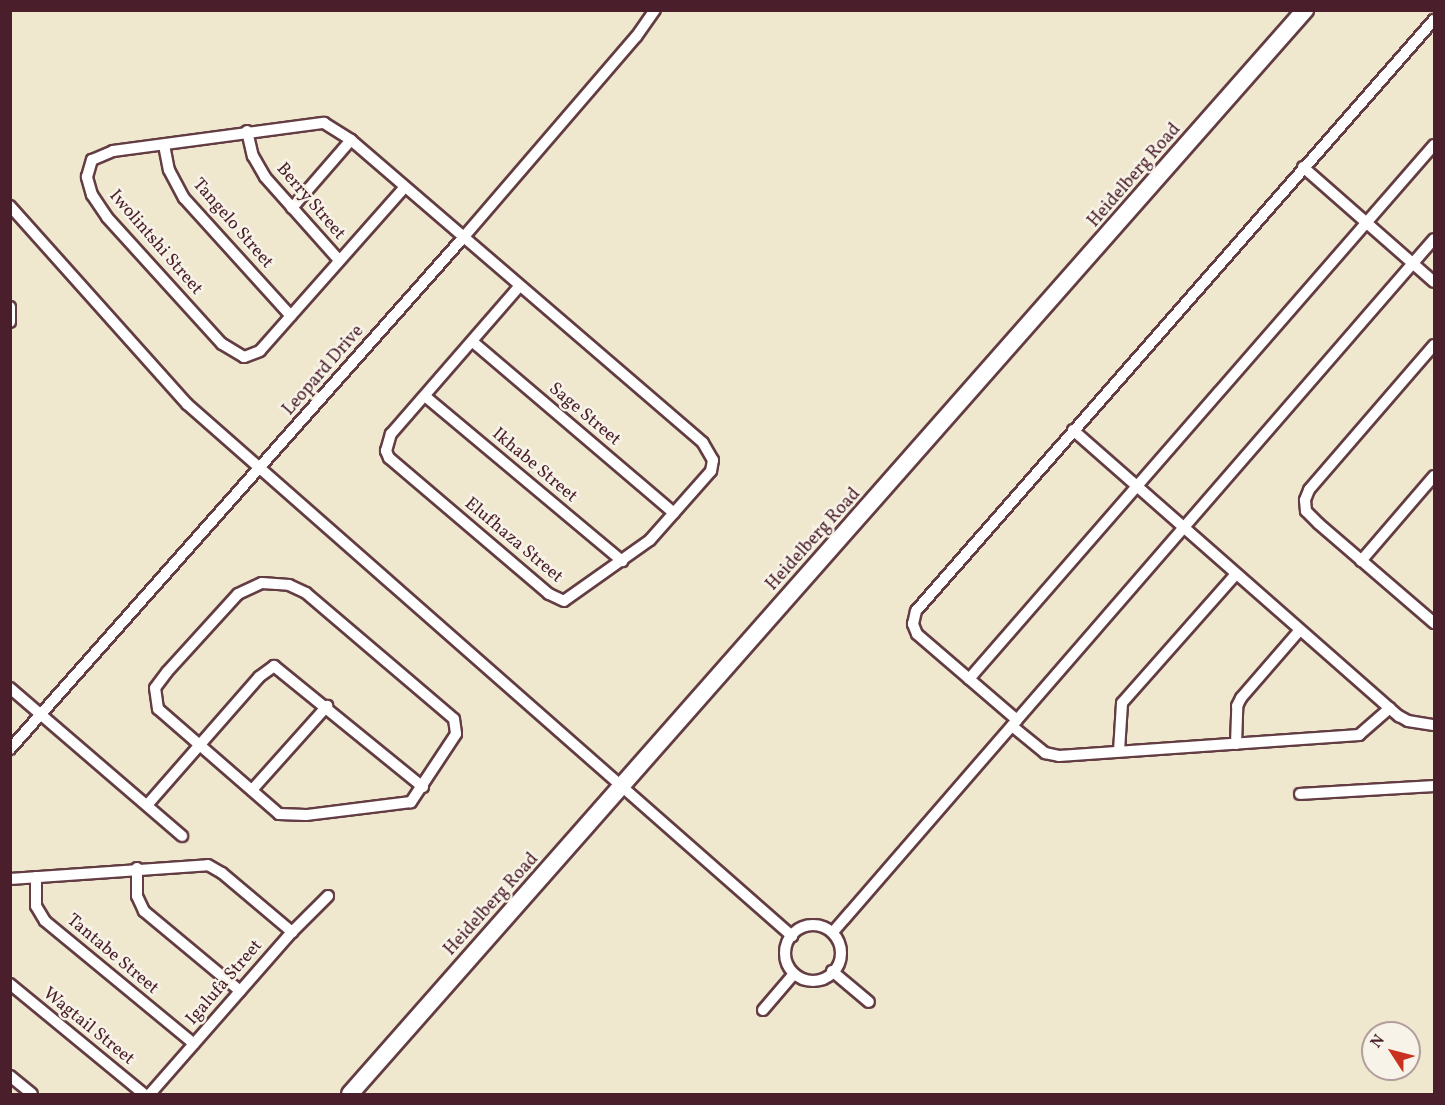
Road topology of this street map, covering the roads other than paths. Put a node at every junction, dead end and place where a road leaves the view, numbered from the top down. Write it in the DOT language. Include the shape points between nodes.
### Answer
graph roads {
  1 [pos="655,10"];
  2 [pos="1305,10"];
  3 [pos="1434,20"];
  4 [pos="247,131"];
  5 [pos="351,140"];
  6 [pos="164,145"];
  7 [pos="1434,145"];
  8 [pos="1303,167"];
  9 [pos="404,188"];
  10 [pos="10,206"];
  11 [pos="292,208"];
  12 [pos="1366,223"];
  13 [pos="462,238"];
  14 [pos="1434,239"];
  15 [pos="339,260"];
  16 [pos="1413,264"];
  17 [pos="1434,282"];
  18 [pos="519,287"];
  19 [pos="10,308"];
  20 [pos="291,316"];
  21 [pos="10,321"];
  22 [pos="473,342"];
  23 [pos="1434,345"];
  24 [pos="426,397"];
  25 [pos="1073,430"];
  26 [pos="261,468"];
  27 [pos="1434,476"];
  28 [pos="1136,487"];
  29 [pos="674,513"];
  30 [pos="1183,528"];
  31 [pos="622,561"];
  32 [pos="1361,561"];
  33 [pos="1236,574"];
  34 [pos="1434,606"];
  35 [pos="1430,619"];
  36 [pos="1300,630"];
  37 [pos="969,679"];
  38 [pos="10,688"];
  39 [pos="327,706"];
  40 [pos="1390,708"];
  41 [pos="40,715"];
  42 [pos="1014,723"];
  43 [pos="1434,725"];
  44 [pos="1236,744"];
  45 [pos="199,746"];
  46 [pos="10,749"];
  47 [pos="1119,751"];
  48 [pos="1434,786"];
  49 [pos="423,787"];
  50 [pos="621,789"];
  51 [pos="252,790"];
  52 [pos="1300,794"];
  53 [pos="148,804"];
  54 [pos="182,836"];
  55 [pos="137,868"];
  56 [pos="36,877"];
  57 [pos="10,879"];
  58 [pos="328,896"];
  59 [pos="292,932"];
  60 [pos="833,932"];
  61 [pos="792,936"];
  62 [pos="832,971"];
  63 [pos="793,975"];
  64 [pos="10,984"];
  65 [pos="240,991"];
  66 [pos="869,1002"];
  67 [pos="763,1010"];
  68 [pos="194,1044"];
  69 [pos="10,1076"];
  70 [pos="32,1095"];
  71 [pos="144,1095"];
  72 [pos="150,1095"];
  73 [pos="350,1095"];
  1 -- 13 [label="street, Leopard Drive"];
  2 -- 50 [label="main road, Heidelberg Road"];
  3 -- 8 [label="street"];
  4 -- 5 [label="street, Iwolintshi Street" via="314,122 336,129"];
  4 -- 6 [label="street, Iwolintshi Street"];
  4 -- 11 [label="street, Berry Street" via="259,168"];
  5 -- 9 [label="street, Iwolintshi Street"];
  5 -- 11 [label="street"];
  6 -- 20 [label="street, Tangelo Street" via="169,170 184,198"];
  6 -- 20 [label="street, Iwolintshi Street" via="113,152 92,160 87,177 98,205 206,327 237,356 260,351"];
  7 -- 12 [label="street"];
  8 -- 12 [label="street"];
  8 -- 25 [label="street"];
  9 -- 13 [label="street, Iwolintshi Street"];
  9 -- 15 [label="street, Iwolintshi Street"];
  10 -- 26 [label="street" via="171,387"];
  11 -- 15 [label="street, Berry Street"];
  12 -- 16 [label="street"];
  12 -- 28 [label="street"];
  13 -- 18 [label="street, Elufhaza Street"];
  13 -- 26 [label="street, Leopard Drive"];
  14 -- 16 [label="street"];
  15 -- 20 [label="street, Iwolintshi Street"];
  16 -- 17 [label="street"];
  16 -- 30 [label="street"];
  18 -- 22 [label="street, Elufhaza Street"];
  18 -- 29 [label="street, Elufhaza Street" via="710,452 711,471"];
  19 -- 21 [label="street"];
  22 -- 24 [label="street, Elufhaza Street"];
  22 -- 29 [label="street, Sage Street"];
  23 -- 32 [label="street" via="1309,490 1305,500 1306,511"];
  24 -- 31 [label="street, Ikhabe Street"];
  24 -- 31 [label="street, Elufhaza Street" via="388,439 389,458 549,594 557,600 572,599"];
  25 -- 28 [label="street"];
  25 -- 37 [label="street" via="916,611 913,624 917,634"];
  26 -- 41 [label="street, Leopard Drive"];
  26 -- 50 [label="street"];
  27 -- 32 [label="street"];
  28 -- 30 [label="street"];
  28 -- 37 [label="street"];
  29 -- 31 [label="street, Elufhaza Street" via="650,540"];
  30 -- 33 [label="street"];
  30 -- 42 [label="street"];
  32 -- 35 [label="street"];
  33 -- 36 [label="street"];
  33 -- 47 [label="street" via="1122,703"];
  34 -- 35 [label="street"];
  36 -- 40 [label="street"];
  36 -- 44 [label="street" via="1241,698 1237,706"];
  37 -- 42 [label="street"];
  38 -- 41 [label="street"];
  39 -- 45 [label="street" via="274,666 259,677"];
  39 -- 49 [label="street"];
  39 -- 51 [label="street"];
  40 -- 43 [label="street" via="1408,721"];
  40 -- 44 [label="street" via="1359,735"];
  41 -- 46 [label="street, Leopard Drive"];
  41 -- 53 [label="street"];
  42 -- 47 [label="street" via="1045,753 1059,756"];
  42 -- 60 [label="street"];
  44 -- 47 [label="street"];
  45 -- 49 [label="street" via="158,709 155,688 244,589 262,583 289,585 312,597 454,719 456,734"];
  45 -- 51 [label="street"];
  45 -- 53 [label="street"];
  48 -- 52 [label="street"];
  49 -- 51 [label="street" via="416,798 404,804 306,815 279,814"];
  50 -- 61 [label="street"];
  50 -- 73 [label="main road, Heidelberg Road"];
  53 -- 54 [label="street"];
  55 -- 56 [label="street"];
  55 -- 59 [label="street" via="208,865"];
  55 -- 65 [label="street" via="137,896 144,911"];
  56 -- 57 [label="street"];
  56 -- 68 [label="street, Tantabe Street" via="36,906 45,921"];
  58 -- 59 [label="street, Igalufa Street"];
  59 -- 65 [label="street, Igalufa Street"];
  60 -- 61 [label="street" via="813,924"];
  60 -- 62 [label="street" via="838,937 840,961"];
  61 -- 63 [label="street" via="785,950 785,962"];
  62 -- 63 [label="street" via="816,982"];
  62 -- 66 [label="street"];
  63 -- 67 [label="street"];
  64 -- 71 [label="street, Wagtail Street"];
  65 -- 68 [label="street, Igalufa Street"];
  68 -- 72 [label="street, Igalufa Street"];
  69 -- 70 [label="street"];
}
